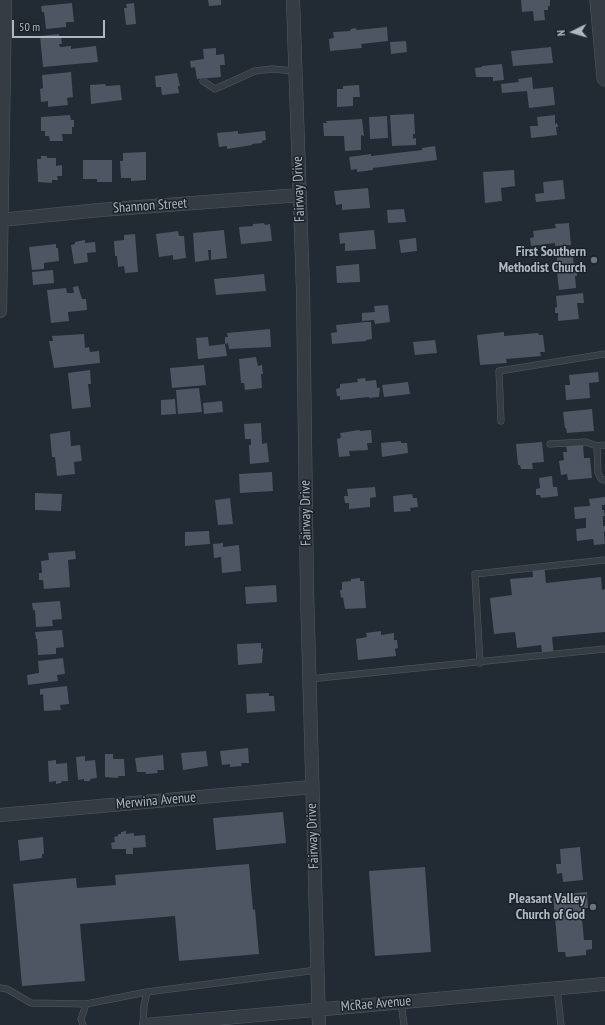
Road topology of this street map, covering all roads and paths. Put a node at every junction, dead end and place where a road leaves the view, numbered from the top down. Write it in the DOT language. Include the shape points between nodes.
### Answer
graph roads {
  1 [pos="5,0"];
  2 [pos="293,0"];
  3 [pos="598,0"];
  4 [pos="295,71"];
  5 [pos="605,78"];
  6 [pos="203,81"];
  7 [pos="2,117"];
  8 [pos="300,196"];
  9 [pos="1,220"];
  10 [pos="0,311"];
  11 [pos="605,354"];
  12 [pos="501,421"];
  13 [pos="550,444"];
  14 [pos="605,445"];
  15 [pos="597,446"];
  16 [pos="605,480"];
  17 [pos="605,560"];
  18 [pos="605,649"];
  19 [pos="480,663"];
  20 [pos="309,679"];
  21 [pos="312,787"];
  22 [pos="0,815"];
  23 [pos="317,970"];
  24 [pos="605,984"];
  25 [pos="0,988"];
  26 [pos="557,989"];
  27 [pos="147,992"];
  28 [pos="401,1002"];
  29 [pos="86,1004"];
  30 [pos="318,1009"];
  31 [pos="82,1025"];
  32 [pos="143,1025"];
  33 [pos="146,1025"];
  34 [pos="319,1025"];
  35 [pos="404,1025"];
  36 [pos="561,1025"];
  1 -- 7 [label="street"];
  2 -- 4 [label="street, Fairway Drive"];
  3 -- 5 [label="street"];
  4 -- 6 [label="lane" via="255,71 215,89"];
  4 -- 8 [label="street, Fairway Drive"];
  7 -- 9 [label="street"];
  8 -- 9 [label="street, Shannon Street" via="100,210"];
  8 -- 20 [label="street, Fairway Drive"];
  9 -- 10 [label="street"];
  11 -- 12 [label="lane" via="499,371"];
  13 -- 15 [label="lane" via="586,442"];
  14 -- 15 [label="lane"];
  15 -- 16 [label="lane" via="598,473 601,479"];
  17 -- 19 [label="lane" via="475,574"];
  18 -- 19 [label="lane"];
  19 -- 20 [label="lane"];
  20 -- 21 [label="street, Fairway Drive"];
  21 -- 22 [label="street, Merwina Avenue"];
  21 -- 23 [label="street, Fairway Drive"];
  23 -- 27 [label="lane"];
  23 -- 30 [label="street, Fairway Drive"];
  24 -- 26 [label="street, McRae Avenue"];
  25 -- 29 [label="lane" via="7,989 31,1003"];
  26 -- 28 [label="street, McRae Avenue"];
  26 -- 36 [label="lane"];
  27 -- 29 [label="lane"];
  27 -- 32 [label="lane"];
  28 -- 30 [label="street, McRae Avenue"];
  28 -- 35 [label="lane"];
  29 -- 31 [label="lane" via="81,1019"];
  30 -- 33 [label="street, McRae Avenue"];
  30 -- 34 [label="street, Fairway Drive"];
}
